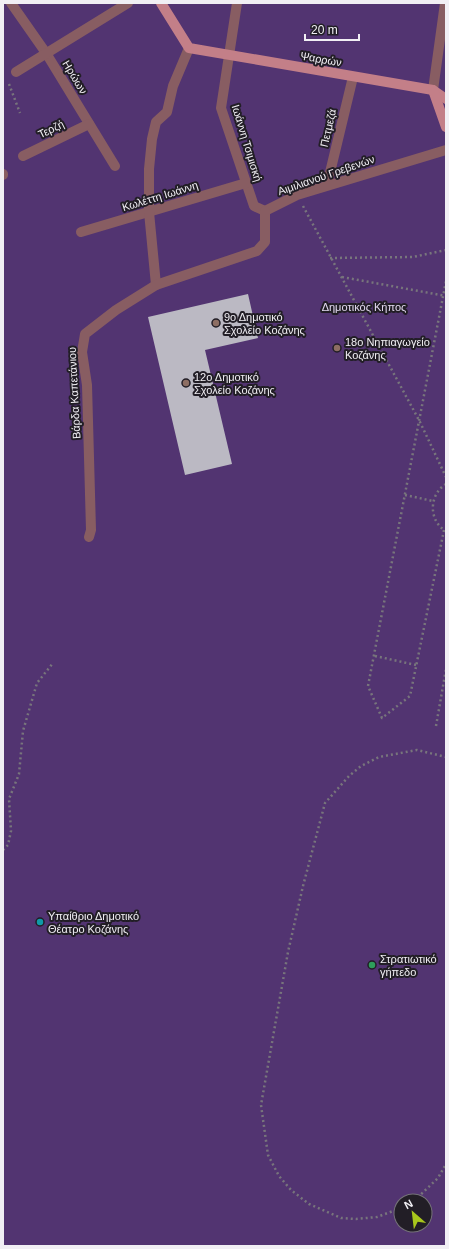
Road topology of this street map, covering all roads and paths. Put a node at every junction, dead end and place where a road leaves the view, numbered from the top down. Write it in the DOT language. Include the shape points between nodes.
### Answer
graph roads {
  1 [pos="11,3"];
  2 [pos="128,3"];
  3 [pos="161,3"];
  4 [pos="237,3"];
  5 [pos="445,3"];
  6 [pos="189,48"];
  7 [pos="46,54"];
  8 [pos="229,55"];
  9 [pos="16,72"];
  10 [pos="352,77"];
  11 [pos="9,83"];
  12 [pos="433,90"];
  13 [pos="446,99"];
  14 [pos="20,113"];
  15 [pos="89,124"];
  16 [pos="446,127"];
  17 [pos="446,150"];
  18 [pos="23,156"];
  19 [pos="115,166"];
  20 [pos="246,183"];
  21 [pos="327,185"];
  22 [pos="297,195"];
  23 [pos="149,212"];
  24 [pos="265,212"];
  25 [pos="82,232"];
  26 [pos="446,250"];
  27 [pos="330,258"];
  28 [pos="342,277"];
  29 [pos="446,281"];
  30 [pos="156,285"];
  31 [pos="445,295"];
  32 [pos="420,422"];
  33 [pos="446,477"];
  34 [pos="446,484"];
  35 [pos="405,495"];
  36 [pos="433,501"];
  37 [pos="445,531"];
  38 [pos="89,537"];
  39 [pos="374,656"];
  40 [pos="53,663"];
  41 [pos="416,665"];
  42 [pos="446,669"];
  43 [pos="436,726"];
  44 [pos="446,757"];
  45 [pos="3,850"];
  46 [pos="446,1164"];
  47 [pos="422,1193"];
  48 [pos="393,1211"];
  1 -- 7 [label="street, Ηρώων"];
  2 -- 7 [label="street"];
  3 -- 6 [label="street"];
  4 -- 8 [label="street, Ιωάννη Τσιμισκή"];
  5 -- 12 [label="street"];
  6 -- 8 [label="street, Ψαρρών"];
  6 -- 23 [label="street" via="173,86 167,112 156,122 149,169"];
  7 -- 9 [label="street"];
  7 -- 15 [label="street, Ηρώων"];
  8 -- 10 [label="street, Ψαρρών"];
  8 -- 20 [label="street, Ιωάννη Τσιμισκή" via="221,108"];
  10 -- 12 [label="street, Ψαρρών"];
  10 -- 21 [label="street, Πετμεζά"];
  11 -- 14 [label="path"];
  12 -- 13 [label="street, Ψαρρών"];
  12 -- 16 [label="street"];
  15 -- 18 [label="street, Τερζή"];
  15 -- 19 [label="street, Ηρώων"];
  17 -- 21 [label="street, Αιμιλιανού Γρεβενών"];
  20 -- 23 [label="street, Κωλέττη Ιωάννη"];
  20 -- 24 [label="street, Ιωάννη Τσιμισκή" via="254,206"];
  21 -- 22 [label="street, Αιμιλιανού Γρεβενών"];
  22 -- 24 [label="street, Αιμιλιανού Γρεβενών"];
  22 -- 27 [label="path"];
  23 -- 25 [label="street, Κωλέττη Ιωάννη"];
  23 -- 30 [label="street"];
  24 -- 30 [label="street" via="265,242 257,251"];
  26 -- 27 [label="path" via="413,257"];
  27 -- 28 [label="path"];
  28 -- 31 [label="path"];
  28 -- 32 [label="path"];
  29 -- 31 [label="path"];
  30 -- 38 [label="street, Βάρδα Καπετάνιου" via="92,328 83,340 82,352 87,385 91,530"];
  31 -- 32 [label="path"];
  32 -- 33 [label="path"];
  32 -- 35 [label="path"];
  34 -- 36 [label="path"];
  35 -- 36 [label="path"];
  35 -- 39 [label="path"];
  36 -- 37 [label="path" via="434,517"];
  37 -- 41 [label="path"];
  39 -- 41 [label="path"];
  39 -- 41 [label="path" via="368,686 382,718 410,696"];
  40 -- 45 [label="path" via="37,683 23,731 19,774 9,799 11,831 8,845"];
  42 -- 43 [label="path"];
  44 -- 48 [label="path" via="417,750 379,757 361,766 349,776 325,803 288,952 261,1105 268,1155 279,1176 291,1190 309,1204 341,1218 377,1217"];
  46 -- 47 [label="path" via="438,1178"];
}
